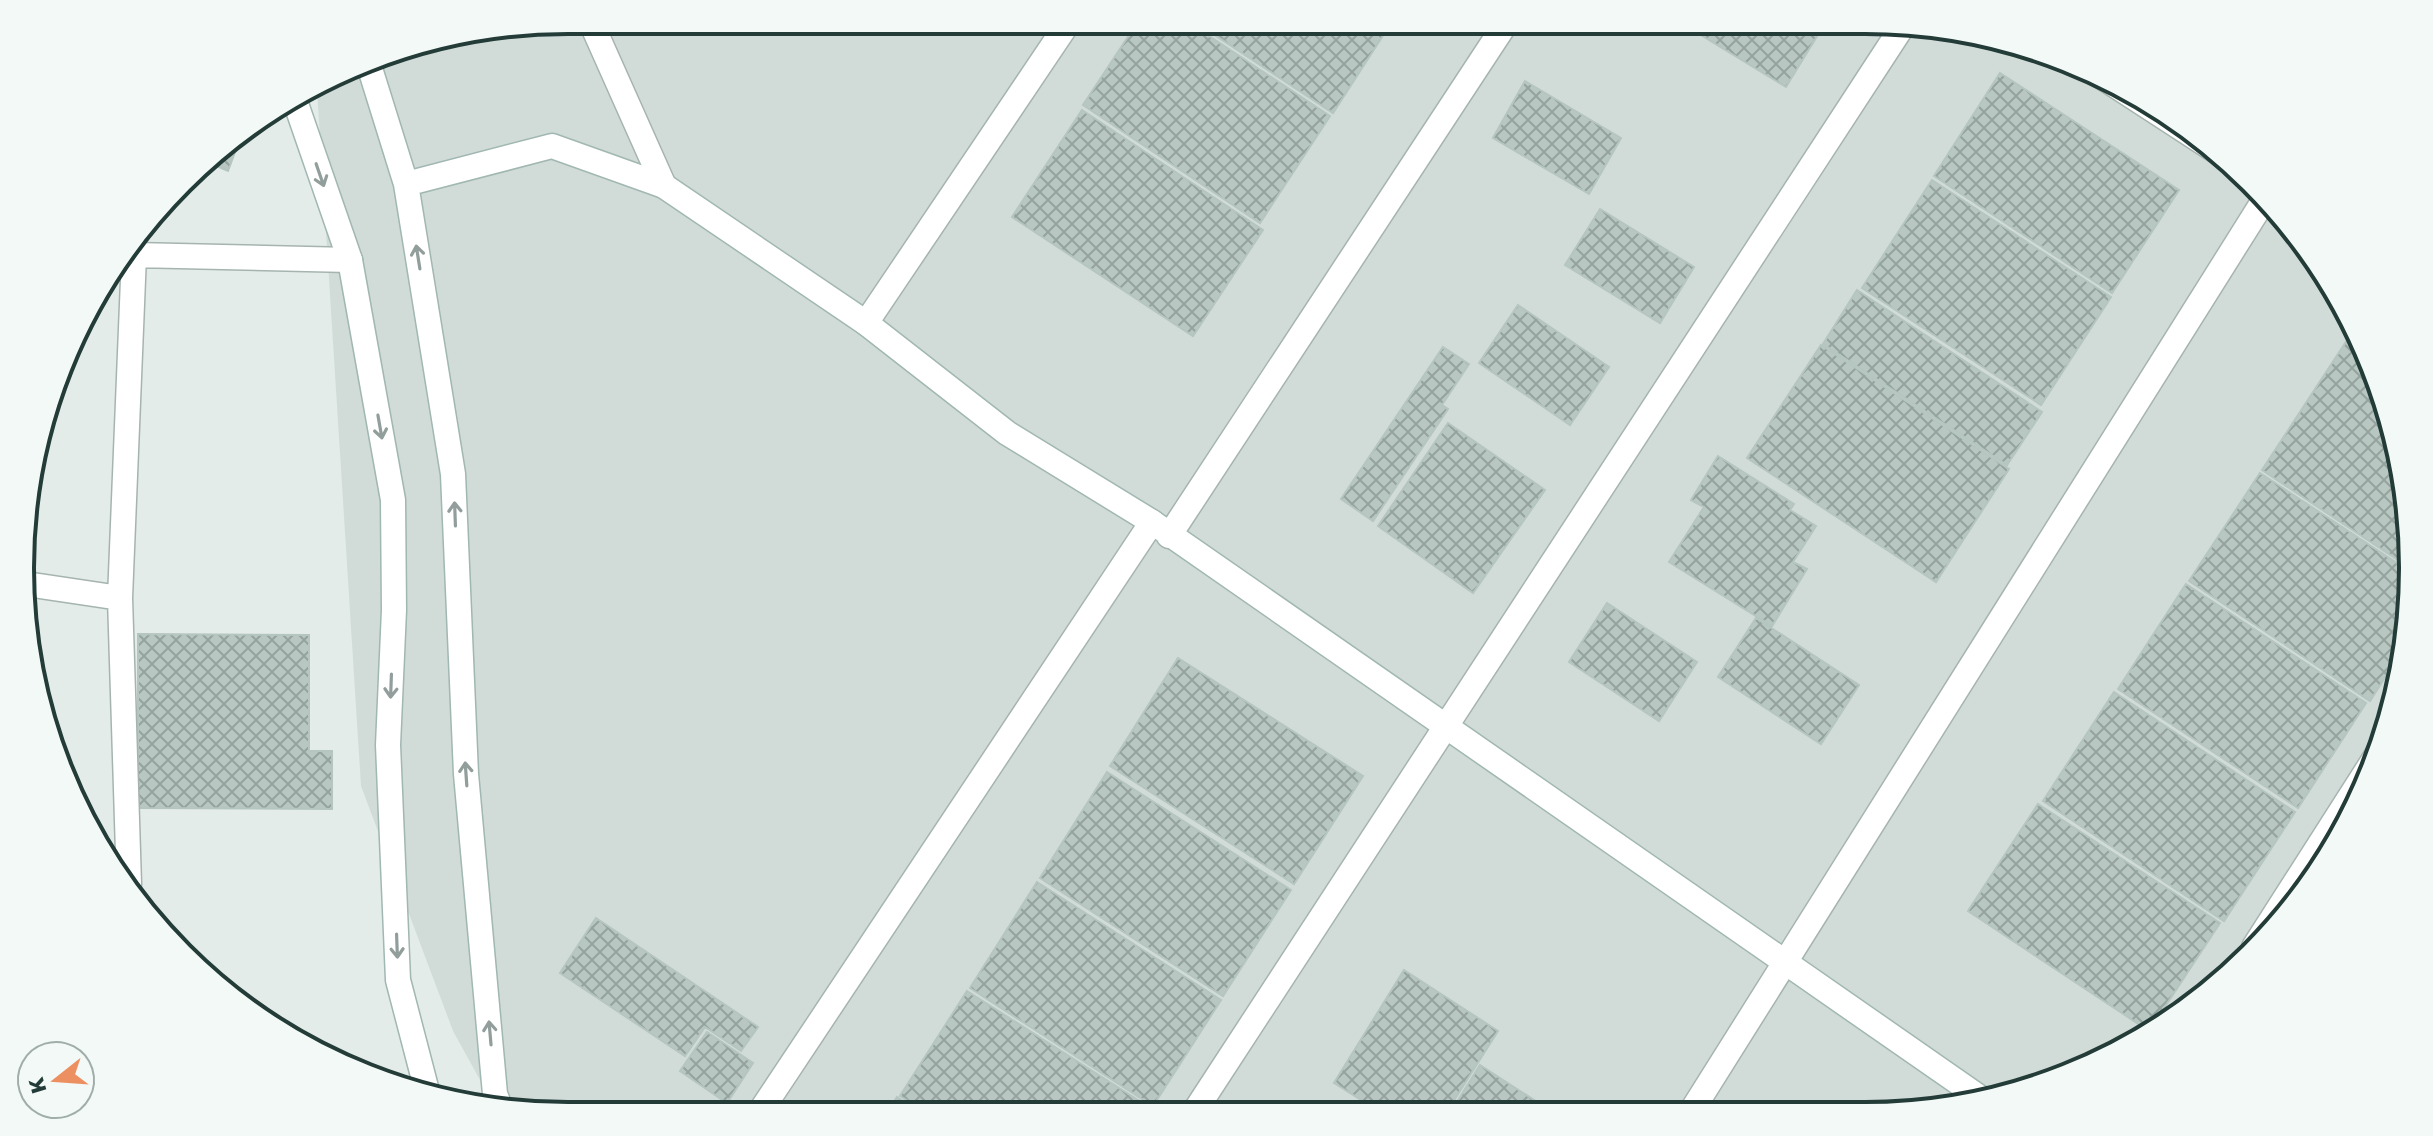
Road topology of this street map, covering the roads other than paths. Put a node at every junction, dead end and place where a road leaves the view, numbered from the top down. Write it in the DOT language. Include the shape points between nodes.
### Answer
graph roads {
  1 [pos="596,34"];
  2 [pos="1061,34"];
  3 [pos="1498,34"];
  4 [pos="1897,35"];
  5 [pos="371,72"];
  6 [pos="297,108"];
  7 [pos="406,184"];
  8 [pos="664,186"];
  9 [pos="2259,208"];
  10 [pos="137,253"];
  11 [pos="350,260"];
  12 [pos="130,263"];
  13 [pos="866,323"];
  14 [pos="1160,529"];
  15 [pos="34,585"];
  16 [pos="120,598"];
  17 [pos="1446,727"];
  18 [pos="2335,820"];
  19 [pos="129,871"];
  20 [pos="2287,895"];
  21 [pos="1786,966"];
  22 [pos="425,1082"];
  23 [pos="1971,1092"];
  24 [pos="496,1097"];
  25 [pos="767,1102"];
  26 [pos="1201,1102"];
  27 [pos="1698,1102"];
  1 -- 8 [label="street"];
  2 -- 13 [label="street"];
  3 -- 14 [label="street"];
  4 -- 17 [label="street"];
  5 -- 7 [label="street"];
  6 -- 11 [label="street, one-way"];
  7 -- 8 [label="street" via="552,146"];
  24 -- 7 [label="street, one-way" via="466,774 453,474"];
  8 -- 13 [label="street"];
  9 -- 21 [label="street"];
  10 -- 11 [label="street"];
  11 -- 22 [label="street, one-way" via="393,500 388,745 398,980"];
  12 -- 16 [label="street"];
  13 -- 14 [label="street" via="1007,433"];
  14 -- 17 [label="street"];
  14 -- 25 [label="street"];
  15 -- 16 [label="street"];
  16 -- 19 [label="street"];
  17 -- 21 [label="street"];
  17 -- 26 [label="street"];
  18 -- 20 [label="street"];
  21 -- 23 [label="street"];
  21 -- 27 [label="street"];
}
